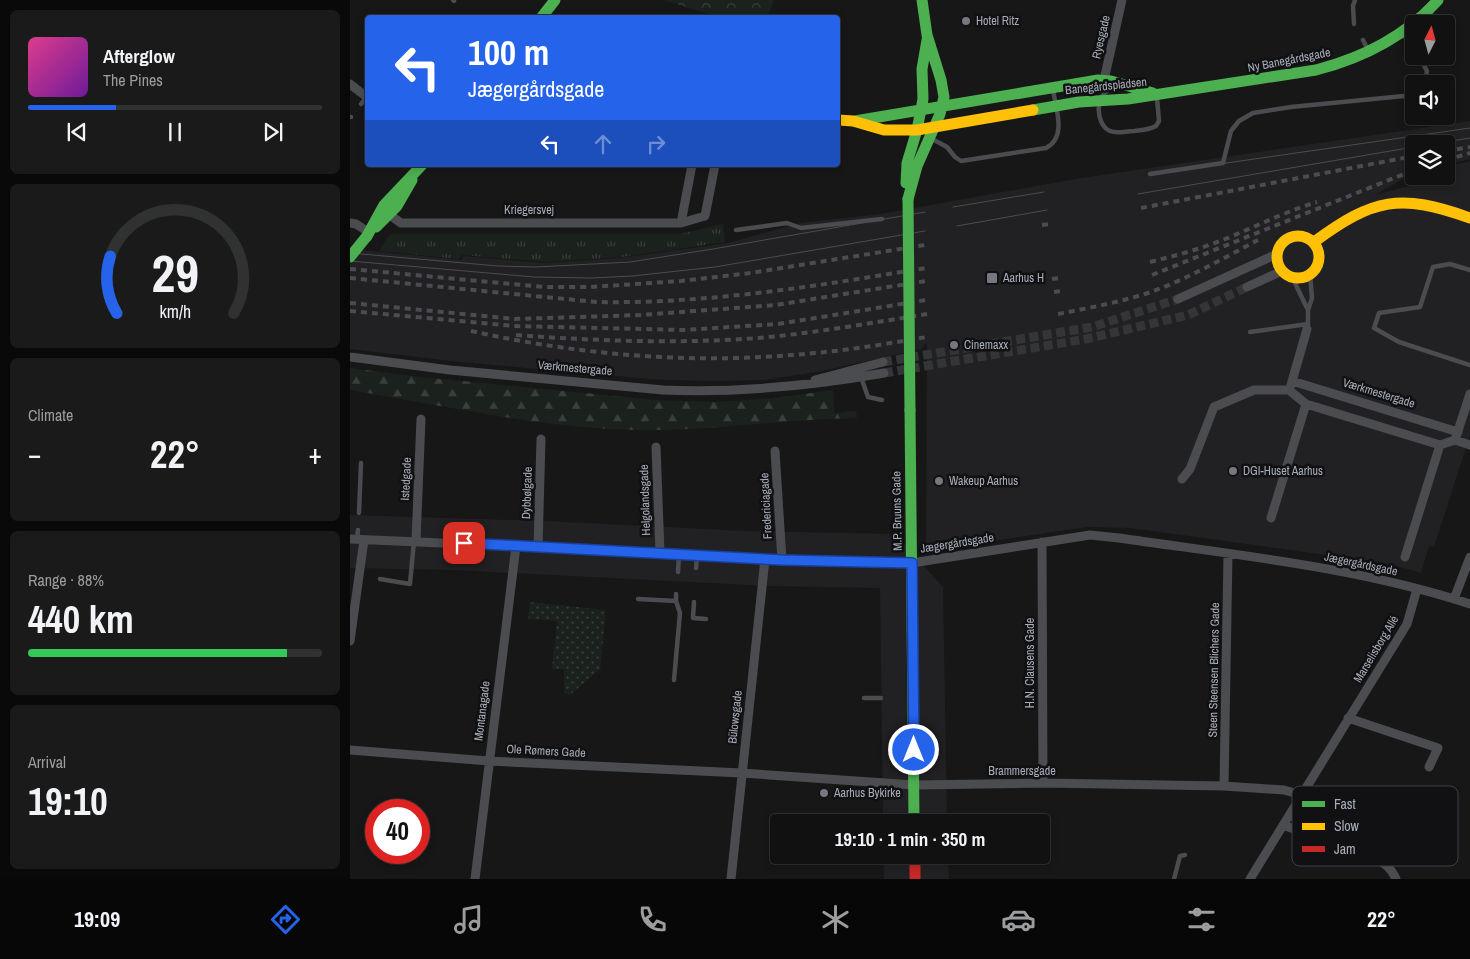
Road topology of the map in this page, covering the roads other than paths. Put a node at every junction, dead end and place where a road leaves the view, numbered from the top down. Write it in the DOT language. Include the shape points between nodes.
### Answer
graph roads {
  1 [pos="555,0"];
  2 [pos="922,0"];
  3 [pos="1122,0"];
  4 [pos="1355,0"];
  5 [pos="1438,0"];
  6 [pos="543,15"];
  7 [pos="1354,24"];
  8 [pos="1401,31"];
  9 [pos="927,34"];
  10 [pos="1405,37"];
  11 [pos="1363,40"];
  12 [pos="1369,52"];
  13 [pos="1104,80"];
  14 [pos="350,84"];
  15 [pos="1052,87"];
  16 [pos="1135,88"];
  17 [pos="1156,94"];
  18 [pos="1405,96"];
  19 [pos="365,100"];
  20 [pos="1100,100"];
  21 [pos="943,105"];
  22 [pos="1055,105"];
  23 [pos="921,109"];
  24 [pos="840,120"];
  25 [pos="853,121"];
  26 [pos="935,126"];
  27 [pos="916,130"];
  28 [pos="929,138"];
  29 [pos="420,167"];
  30 [pos="692,167"];
  31 [pos="714,167"];
  32 [pos="1150,174"];
  33 [pos="908,199"];
  34 [pos="386,212"];
  35 [pos="1470,218"];
  36 [pos="882,220"];
  37 [pos="350,223"];
  38 [pos="681,223"];
  39 [pos="736,230"];
  40 [pos="368,234"];
  41 [pos="1314,242"];
  42 [pos="1277,254"];
  43 [pos="350,257"];
  44 [pos="1470,270"];
  45 [pos="1287,274"];
  46 [pos="1310,274"];
  47 [pos="1247,287"];
  48 [pos="1178,299"];
  49 [pos="1308,310"];
  50 [pos="1308,327"];
  51 [pos="1250,332"];
  52 [pos="350,357"];
  53 [pos="883,362"];
  54 [pos="1470,365"];
  55 [pos="884,374"];
  56 [pos="861,377"];
  57 [pos="798,385"];
  58 [pos="1291,386"];
  59 [pos="1470,394"];
  60 [pos="882,400"];
  61 [pos="1306,404"];
  62 [pos="422,419"];
  63 [pos="1457,436"];
  64 [pos="541,439"];
  65 [pos="1470,445"];
  66 [pos="1440,446"];
  67 [pos="656,447"];
  68 [pos="776,451"];
  69 [pos="361,463"];
  70 [pos="1182,479"];
  71 [pos="359,513"];
  72 [pos="1271,518"];
  73 [pos="357,537"];
  74 [pos="415,541"];
  75 [pos="1042,542"];
  76 [pos="516,546"];
  77 [pos="538,548"];
  78 [pos="660,552"];
  79 [pos="679,554"];
  80 [pos="1228,554"];
  81 [pos="697,555"];
  82 [pos="1405,557"];
  83 [pos="1470,557"];
  84 [pos="765,558"];
  85 [pos="782,560"];
  86 [pos="912,563"];
  87 [pos="696,568"];
  88 [pos="678,572"];
  89 [pos="380,579"];
  90 [pos="1417,589"];
  91 [pos="676,594"];
  92 [pos="638,599"];
  93 [pos="1454,599"];
  94 [pos="676,601"];
  95 [pos="694,602"];
  96 [pos="1470,604"];
  97 [pos="706,619"];
  98 [pos="350,635"];
  99 [pos="674,680"];
  100 [pos="864,698"];
  101 [pos="881,698"];
  102 [pos="1348,718"];
  103 [pos="350,750"];
  104 [pos="489,761"];
  105 [pos="1428,767"];
  106 [pos="742,773"];
  107 [pos="1043,783"];
  108 [pos="914,785"];
  109 [pos="1224,786"];
  110 [pos="1307,786"];
  111 [pos="1292,792"];
  112 [pos="1292,811"];
  113 [pos="914,814"];
  114 [pos="1283,825"];
  115 [pos="1292,828"];
  116 [pos="1185,855"];
  117 [pos="915,864"];
  118 [pos="1388,866"];
  119 [pos="476,879"];
  120 [pos="731,879"];
  121 [pos="915,879"];
  122 [pos="1174,879"];
  123 [pos="1250,879"];
  124 [pos="1396,879"];
  1 -- 6 [label="street"];
  2 -- 9 [label="street"];
  3 -- 13 [label="street, Ryesgade"];
  4 -- 7 [label="lane"];
  5 -- 8 [label="street, Ny Banegårdsgade"];
  8 -- 10 [label="lane"];
  8 -- 12 [label="street, Ny Banegårdsgade"];
  9 -- 21 [label="street" via="941,80"];
  9 -- 23 [label="street"];
  11 -- 12 [label="lane"];
  12 -- 17 [label="street, Ny Banegårdsgade" via="1316,70"];
  13 -- 15 [label="street, Banegårdspladsen"];
  13 -- 16 [label="street, Banegårdspladsen"];
  14 -- 19 [label="street"];
  15 -- 21 [label="street, Banegårdspladsen"];
  15 -- 22 [label="lane"];
  16 -- 17 [label="street, Banegårdspladsen"];
  16 -- 20 [label="lane" via="1107,89"];
  17 -- 20 [label="street, Banegårdspladsen"];
  17 -- 20 [label="lane" via="1159,121 1150,129 1109,130 1100,121"];
  18 -- 32 [label="lane" via="1291,106 1253,114 1239,121 1231,131 1223,163"];
  20 -- 22 [label="street, Banegårdspladsen"];
  21 -- 23 [label="street, Banegårdspladsen"];
  21 -- 26 [label="street"];
  22 -- 26 [label="street, Banegårdspladsen"];
  22 -- 28 [label="lane" via="1057,139 1046,148 961,161 947,147"];
  23 -- 25 [label="street, Banegårdspladsen"];
  23 -- 27 [label="street"];
  24 -- 25 [label="street"];
  25 -- 27 [label="street, Banegårdspladsen" via="884,130"];
  26 -- 27 [label="street, Banegårdspladsen"];
  26 -- 28 [label="street"];
  27 -- 28 [label="lane"];
  27 -- 33 [label="street" via="906,173"];
  28 -- 33 [label="street"];
  29 -- 34 [label="street" via="393,194"];
  30 -- 38 [label="street"];
  31 -- 38 [label="street, Kriegersvej" via="704,216"];
  33 -- 86 [label="street, M.P. Bruuns Gade, bridge"];
  34 -- 38 [label="street, Kriegersvej" via="401,223"];
  34 -- 40 [label="street"];
  35 -- 41 [label="street" via="1431,204 1387,203 1349,216"];
  36 -- 39 [label="lane" via="800,228 786,222"];
  37 -- 40 [label="street"];
  40 -- 43 [label="street, bridge"];
  41 -- 42 [label="street" via="1301,235 1288,238"];
  41 -- 46 [label="street" via="1320,258"];
  42 -- 45 [label="street" via="1277,260"];
  42 -- 48 [label="street"];
  44 -- 54 [label="lane" via="1450,264 1432,267 1420,307 1379,312 1374,328 1399,342"];
  45 -- 46 [label="street" via="1305,277"];
  45 -- 47 [label="street"];
  45 -- 49 [label="lane"];
  46 -- 49 [label="lane" via="1312,298"];
  49 -- 50 [label="lane"];
  50 -- 51 [label="lane"];
  50 -- 58 [label="street"];
  52 -- 57 [label="street, Værkmestergade" via="663,390 742,391"];
  53 -- 57 [label="street, Værkmestergade"];
  55 -- 56 [label="street, Værkmestergade"];
  56 -- 57 [label="street, Værkmestergade"];
  56 -- 60 [label="lane" via="868,397"];
  58 -- 61 [label="street"];
  58 -- 63 [label="street, Værkmestergade"];
  58 -- 70 [label="street, Værkmestergade" via="1254,390 1214,407 1190,469"];
  59 -- 63 [label="street"];
  61 -- 66 [label="street"];
  61 -- 72 [label="street"];
  62 -- 74 [label="street, Istedgade"];
  63 -- 65 [label="street, Værkmestergade"];
  63 -- 66 [label="street"];
  64 -- 77 [label="street, Dybbølgade"];
  66 -- 82 [label="street"];
  67 -- 78 [label="street, Helgolandsgade"];
  68 -- 85 [label="street, Fredericiagade"];
  69 -- 71 [label="lane"];
  73 -- 74 [label="street, Jægergårdsgade"];
  73 -- 98 [label="street"];
  74 -- 76 [label="street, Jægergårdsgade"];
  74 -- 89 [label="lane" via="410,584"];
  75 -- 80 [label="street, Jægergårdsgade" via="1090,536"];
  75 -- 86 [label="street, Jægergårdsgade"];
  75 -- 107 [label="street, H.N. Clausens Gade"];
  76 -- 77 [label="street, Jægergårdsgade"];
  76 -- 104 [label="street, Montanagade"];
  77 -- 78 [label="street, Jægergårdsgade"];
  78 -- 79 [label="street, Jægergårdsgade"];
  79 -- 81 [label="street, Jægergårdsgade"];
  79 -- 88 [label="lane"];
  80 -- 90 [label="street, Jægergårdsgade" via="1332,569"];
  80 -- 109 [label="street, Steen Steensen Blichers Gade"];
  81 -- 84 [label="street, Jægergårdsgade"];
  81 -- 87 [label="lane"];
  83 -- 93 [label="street"];
  84 -- 85 [label="street, Jægergårdsgade"];
  84 -- 106 [label="street, Bülowsgade"];
  85 -- 86 [label="street, Jægergårdsgade"];
  86 -- 108 [label="street, M.P. Bruuns Gade" via="910,698"];
  90 -- 93 [label="street, Jægergårdsgade"];
  90 -- 102 [label="street, Marselisborg Allé" via="1408,624"];
  91 -- 94 [label="lane"];
  92 -- 94 [label="lane"];
  93 -- 96 [label="street, Jægergårdsgade"];
  94 -- 99 [label="lane" via="680,612"];
  95 -- 97 [label="lane" via="693,618"];
  100 -- 101 [label="lane"];
  102 -- 105 [label="street" via="1438,748"];
  102 -- 110 [label="street, Marselisborg Allé"];
  103 -- 104 [label="street, Ole Rømers Gade"];
  104 -- 106 [label="street, Ole Rømers Gade"];
  104 -- 119 [label="street, Montanagade"];
  106 -- 108 [label="street, Brammersgade"];
  106 -- 120 [label="street, Bülowsgade"];
  107 -- 108 [label="street, Brammersgade"];
  107 -- 109 [label="street, Brammersgade"];
  108 -- 113 [label="street, M.P. Bruuns Gade"];
  109 -- 111 [label="street, Brammersgade"];
  112 -- 114 [label="street, Marselisborg Allé"];
  114 -- 115 [label="street"];
  114 -- 123 [label="street, Marselisborg Allé"];
  116 -- 122 [label="lane" via="1180,856"];
  117 -- 121 [label="street"];
  118 -- 124 [label="street"];
}
